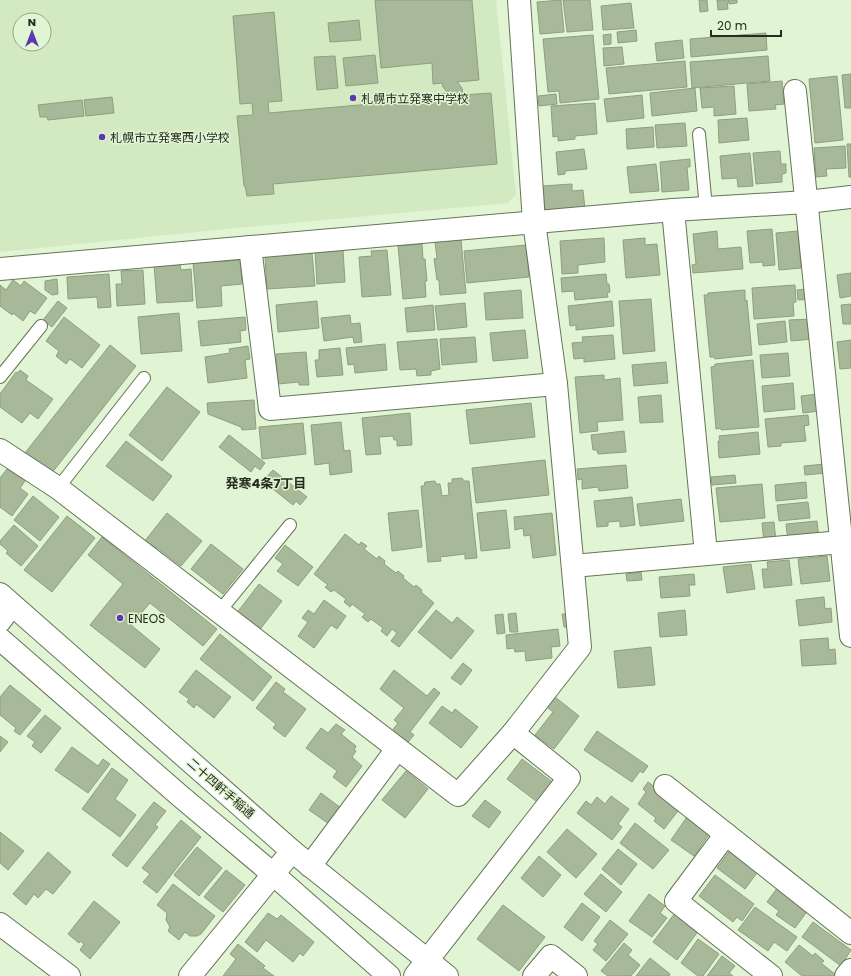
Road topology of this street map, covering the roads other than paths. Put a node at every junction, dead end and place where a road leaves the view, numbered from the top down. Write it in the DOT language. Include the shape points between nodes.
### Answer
graph roads {
  1 [pos="520,0"];
  2 [pos="795,91"];
  3 [pos="699,134"];
  4 [pos="851,197"];
  5 [pos="807,202"];
  6 [pos="706,208"];
  7 [pos="673,210"];
  8 [pos="534,222"];
  9 [pos="250,247"];
  10 [pos="0,269"];
  11 [pos="41,326"];
  12 [pos="0,377"];
  13 [pos="144,378"];
  14 [pos="556,384"];
  15 [pos="0,450"];
  16 [pos="58,488"];
  17 [pos="290,525"];
  18 [pos="842,542"];
  19 [pos="706,554"];
  20 [pos="573,566"];
  21 [pos="4,606"];
  22 [pos="219,612"];
  23 [pos="851,636"];
  24 [pos="0,639"];
  25 [pos="513,733"];
  26 [pos="397,749"];
  27 [pos="664,786"];
  28 [pos="726,834"];
  29 [pos="292,850"];
  30 [pos="310,866"];
  31 [pos="273,874"];
  32 [pos="0,924"];
  33 [pos="851,933"];
  34 [pos="421,968"];
  35 [pos="851,970"];
  36 [pos="69,976"];
  37 [pos="190,976"];
  38 [pos="389,976"];
  39 [pos="447,976"];
  40 [pos="534,976"];
  41 [pos="576,976"];
  42 [pos="771,976"];
  43 [pos="846,976"];
  1 -- 8 [label="street"];
  2 -- 5 [label="street"];
  3 -- 6 [label="lane"];
  4 -- 5 [label="street"];
  5 -- 6 [label="street"];
  5 -- 18 [label="street"];
  6 -- 7 [label="street"];
  7 -- 8 [label="street"];
  7 -- 19 [label="street"];
  8 -- 9 [label="street"];
  8 -- 14 [label="street"];
  9 -- 10 [label="street"];
  9 -- 14 [label="street" via="270,409"];
  11 -- 12 [label="lane"];
  13 -- 16 [label="lane"];
  14 -- 20 [label="street"];
  15 -- 16 [label="street"];
  16 -- 22 [label="street"];
  17 -- 22 [label="lane"];
  18 -- 19 [label="street"];
  18 -- 23 [label="street"];
  19 -- 20 [label="street"];
  20 -- 25 [label="street" via="580,647"];
  21 -- 29 [label="street, 二十四軒手稲通"];
  22 -- 26 [label="street"];
  24 -- 31 [label="street" via="178,795"];
  25 -- 26 [label="street" via="458,795"];
  25 -- 34 [label="street" via="569,778"];
  26 -- 30 [label="street"];
  27 -- 28 [label="street"];
  28 -- 33 [label="street"];
  28 -- 42 [label="street" via="676,901"];
  29 -- 30 [label="street, 二十四軒手稲通"];
  29 -- 31 [label="street"];
  30 -- 34 [label="street, 二十四軒手稲通"];
  31 -- 37 [label="street"];
  31 -- 38 [label="street"];
  32 -- 36 [label="street"];
  34 -- 39 [label="street, 二十四軒手稲通"];
  35 -- 43 [label="street"];
  40 -- 41 [label="street" via="551,956"];
}
